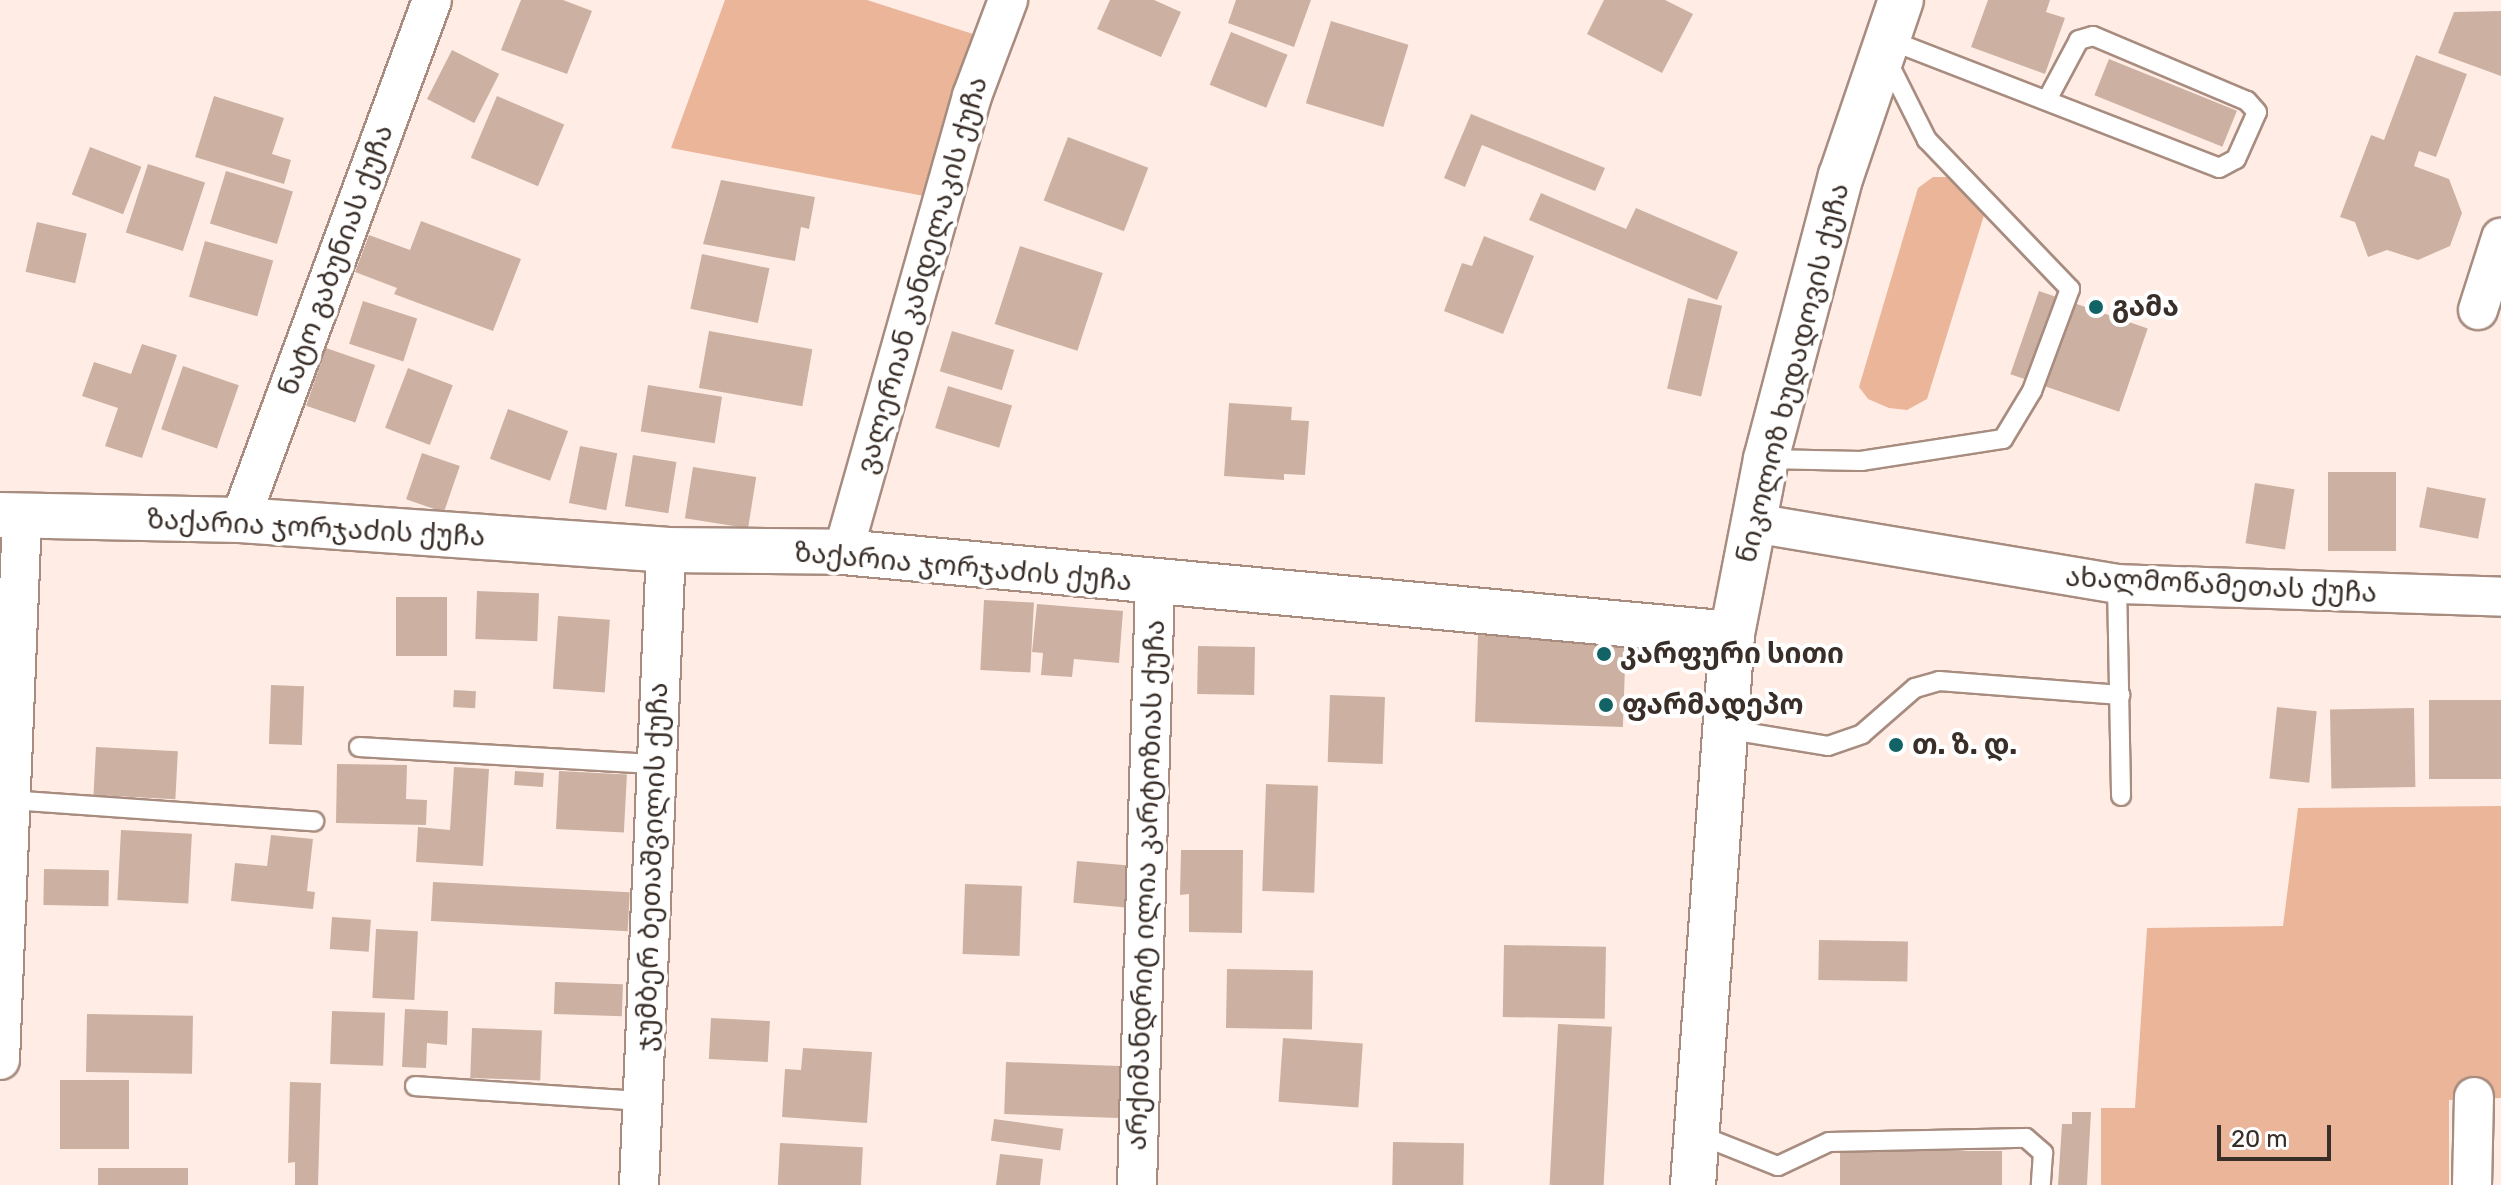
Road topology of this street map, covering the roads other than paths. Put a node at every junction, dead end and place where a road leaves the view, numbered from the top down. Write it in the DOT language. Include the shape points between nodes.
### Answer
graph roads {
  1 [pos="432,0"];
  2 [pos="1008,0"];
  3 [pos="1890,30"];
  4 [pos="2047,100"];
  5 [pos="2501,238"];
  6 [pos="2478,310"];
  7 [pos="1766,459"];
  8 [pos="11,516"];
  9 [pos="240,520"];
  10 [pos="1753,523"];
  11 [pos="666,550"];
  12 [pos="843,552"];
  13 [pos="1155,584"];
  14 [pos="2117,584"];
  15 [pos="2501,597"];
  16 [pos="1732,634"];
  17 [pos="2120,695"];
  18 [pos="1725,729"];
  19 [pos="359,747"];
  20 [pos="657,764"];
  21 [pos="2121,796"];
  22 [pos="10,800"];
  23 [pos="314,821"];
  24 [pos="0,1060"];
  25 [pos="415,1086"];
  26 [pos="2474,1097"];
  27 [pos="642,1101"];
  28 [pos="1697,1134"];
  29 [pos="639,1185"];
  30 [pos="1137,1185"];
  31 [pos="1693,1185"];
  32 [pos="2041,1185"];
  33 [pos="2472,1185"];
  1 -- 9 [label="street, ნატო გაბუნიას ქუჩა"];
  2 -- 12 [label="street, ვალერიან კანდელაკის ქუჩა" via="972,96"];
  3 -- 4 [label="lane"];
  3 -- 7 [label="street, ნიკოლოზ ხუდადოვის ქუჩა" via="1841,176"];
  3 -- 7 [label="lane" via="1927,140 2070,289 2032,391 2003,439 1861,461"];
  4 -- 4 [label="lane" via="2219,168 2236,159 2257,112 2247,101 2093,36 2079,40"];
  5 -- 6 [label="street"];
  7 -- 10 [label="street, ნიკოლოზ ხუდადოვის ქუჩა"];
  8 -- 9 [label="street, ზაქარია ჯორჯაძის ქუჩა"];
  8 -- 22 [label="street"];
  9 -- 11 [label="street, ზაქარია ჯორჯაძის ქუჩა"];
  10 -- 14 [label="street, ახალმოწამეთას ქუჩა"];
  10 -- 16 [label="street, ნიკოლოზ ხუდადოვის ქუჩა"];
  11 -- 12 [label="street, ზაქარია ჯორჯაძის ქუჩა"];
  11 -- 20 [label="street, ჯუმბერ ბეთაშვილის ქუჩა"];
  12 -- 13 [label="street, ზაქარია ჯორჯაძის ქუჩა"];
  13 -- 16 [label="street, ზაქარია ჯორჯაძის ქუჩა"];
  13 -- 30 [label="street, არქიმანდრიტ ილია კარტოზიას ქუჩა"];
  14 -- 15 [label="street, ახალმოწამეთას ქუჩა"];
  14 -- 17 [label="lane"];
  16 -- 18 [label="street, ნიკოლოზ ხუდადოვის ქუჩა"];
  17 -- 18 [label="lane" via="1939,681 1915,688 1862,734 1828,746"];
  17 -- 21 [label="lane"];
  18 -- 28 [label="street, ნიკოლოზ ხუდადოვის ქუჩა"];
  19 -- 20 [label="lane"];
  20 -- 27 [label="street, ჯუმბერ ბეთაშვილის ქუჩა"];
  22 -- 23 [label="lane"];
  22 -- 24 [label="street"];
  25 -- 27 [label="lane"];
  26 -- 33 [label="street"];
  27 -- 29 [label="street, ჯუმბერ ბეთაშვილის ქუჩა"];
  28 -- 31 [label="street, ნიკოლოზ ხუდადოვის ქუჩა"];
  28 -- 32 [label="lane" via="1778,1166 1829,1142 2026,1138 2043,1153"];
}
